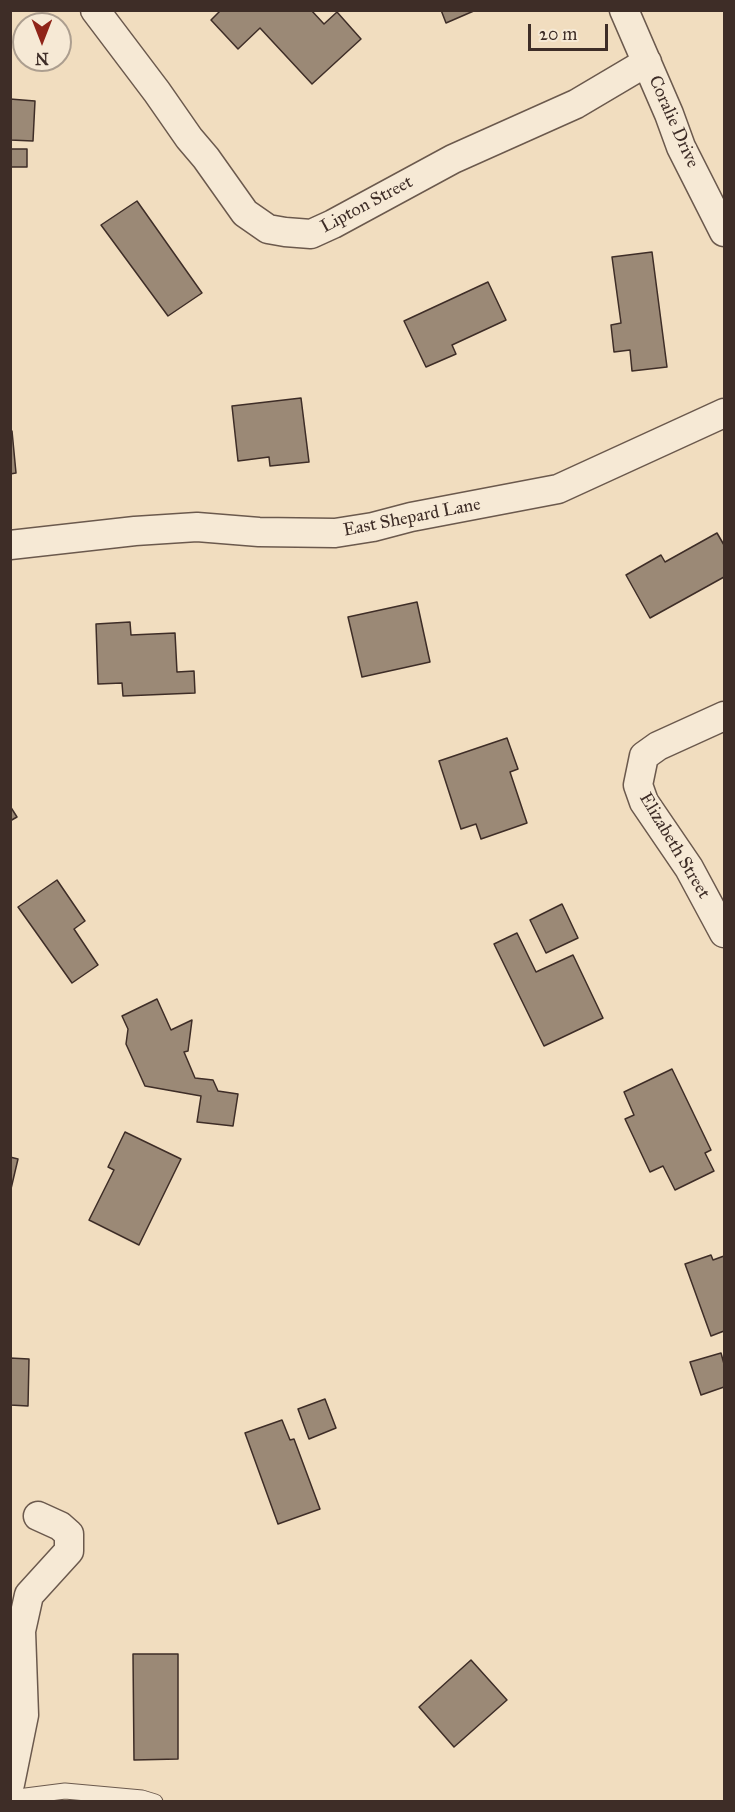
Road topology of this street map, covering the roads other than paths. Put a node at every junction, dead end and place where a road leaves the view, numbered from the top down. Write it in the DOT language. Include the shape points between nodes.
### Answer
graph roads {
  1 [pos="94,10"];
  2 [pos="624,10"];
  3 [pos="647,62"];
  4 [pos="724,231"];
  5 [pos="724,413"];
  6 [pos="10,545"];
  7 [pos="724,716"];
  8 [pos="724,933"];
  9 [pos="38,1516"];
  10 [pos="10,1784"];
  11 [pos="10,1798"];
  12 [pos="155,1802"];
  1 -- 3 [label="street, Lipton Street" via="245,213 268,229 285,232 311,234 333,224 453,159 576,104"];
  2 -- 3 [label="street, Coralie Drive"];
  3 -- 4 [label="street, Coralie Drive" via="681,147"];
  5 -- 6 [label="street, East Shepard Lane" via="558,489 373,527 335,533 197,527"];
  7 -- 8 [label="street, Elizabeth Street" via="644,756 638,785 644,802 689,868"];
  9 -- 10 [label="street" via="69,1534 69,1551 30,1595 27,1604 21,1631 24,1715"];
  11 -- 12 [label="lane" via="65,1791"];
}
